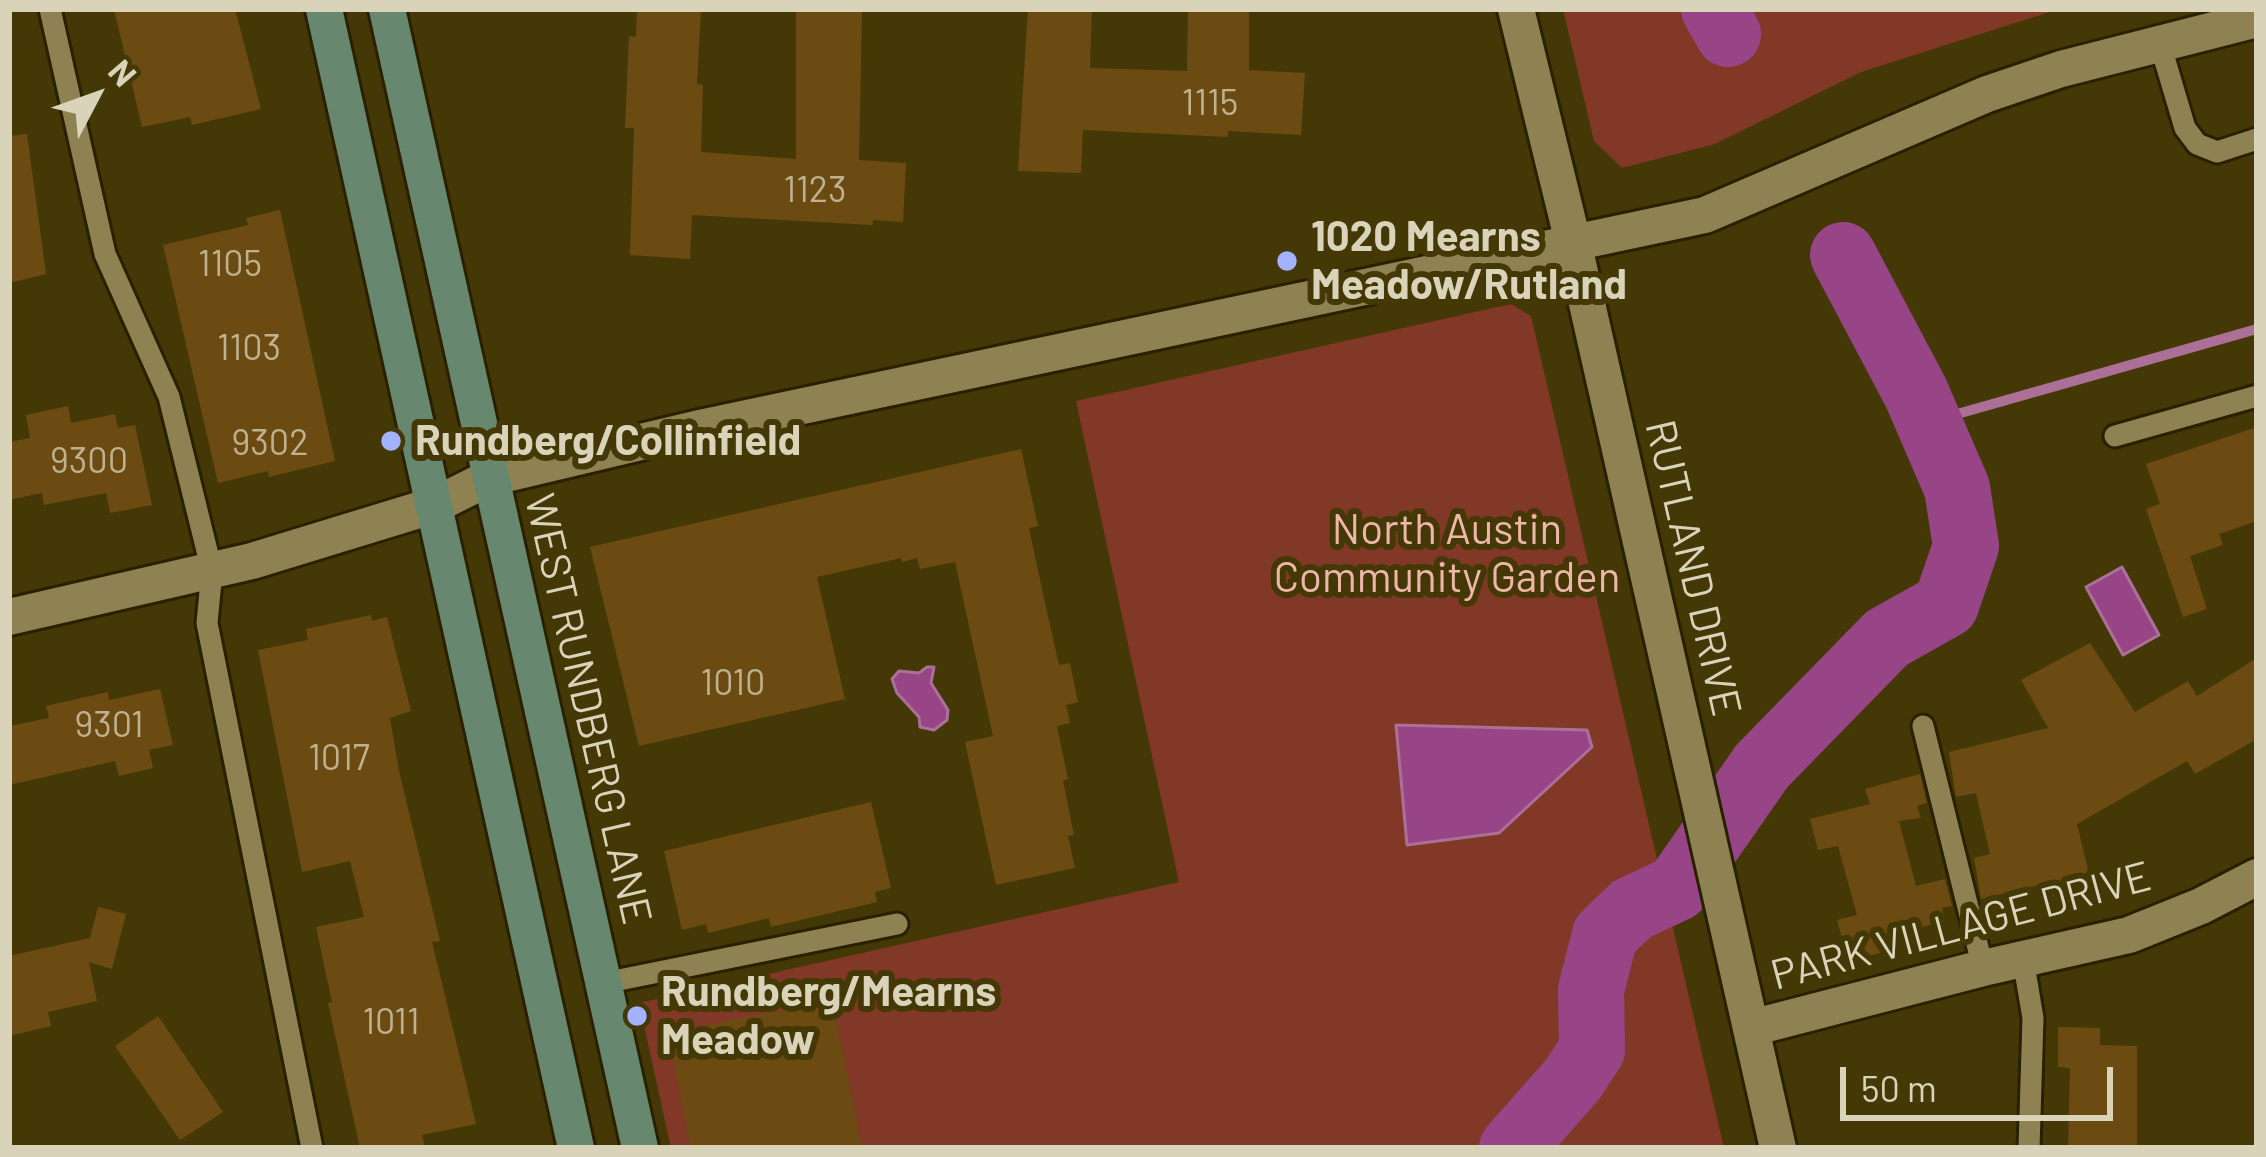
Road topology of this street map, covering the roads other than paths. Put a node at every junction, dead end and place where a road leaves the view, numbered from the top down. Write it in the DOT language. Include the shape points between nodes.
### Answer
graph roads {
  1 [pos="50,9"];
  2 [pos="324,9"];
  3 [pos="387,9"];
  4 [pos="1516,9"];
  5 [pos="2257,19"];
  6 [pos="2160,44"];
  7 [pos="2257,140"];
  8 [pos="1574,246"];
  9 [pos="2257,396"];
  10 [pos="2115,436"];
  11 [pos="489,478"];
  12 [pos="435,505"];
  13 [pos="212,571"];
  14 [pos="9,617"];
  15 [pos="1923,726"];
  16 [pos="2257,877"];
  17 [pos="896,924"];
  18 [pos="2023,958"];
  19 [pos="1983,968"];
  20 [pos="604,983"];
  21 [pos="1751,1028"];
  22 [pos="312,1148"];
  23 [pos="576,1148"];
  24 [pos="640,1148"];
  25 [pos="1778,1148"];
  26 [pos="2029,1148"];
  1 -- 13 [label="lane" via="105,254 169,397"];
  2 -- 12 [label="main road"];
  3 -- 11 [label="main road, WEST RUNDBERG LANE"];
  4 -- 8 [label="street, RUTLAND DRIVE"];
  5 -- 6 [label="street"];
  6 -- 7 [label="lane" via="2197,144 2217,152"];
  6 -- 8 [label="street" via="1988,94 1705,215"];
  8 -- 11 [label="street"];
  8 -- 21 [label="street, RUTLAND DRIVE"];
  9 -- 10 [label="lane"];
  11 -- 12 [label="street"];
  11 -- 20 [label="main road, WEST RUNDBERG LANE"];
  12 -- 13 [label="street"];
  12 -- 23 [label="main road"];
  13 -- 14 [label="street"];
  13 -- 22 [label="lane" via="207,623"];
  15 -- 19 [label="lane"];
  16 -- 18 [label="street, PARK VILLAGE DRIVE" via="2129,935"];
  17 -- 20 [label="lane"];
  18 -- 19 [label="street, PARK VILLAGE DRIVE"];
  18 -- 26 [label="lane" via="2033,1018"];
  19 -- 21 [label="street, PARK VILLAGE DRIVE"];
  20 -- 24 [label="main road, WEST RUNDBERG LANE"];
  21 -- 25 [label="street, RUTLAND DRIVE"];
}
